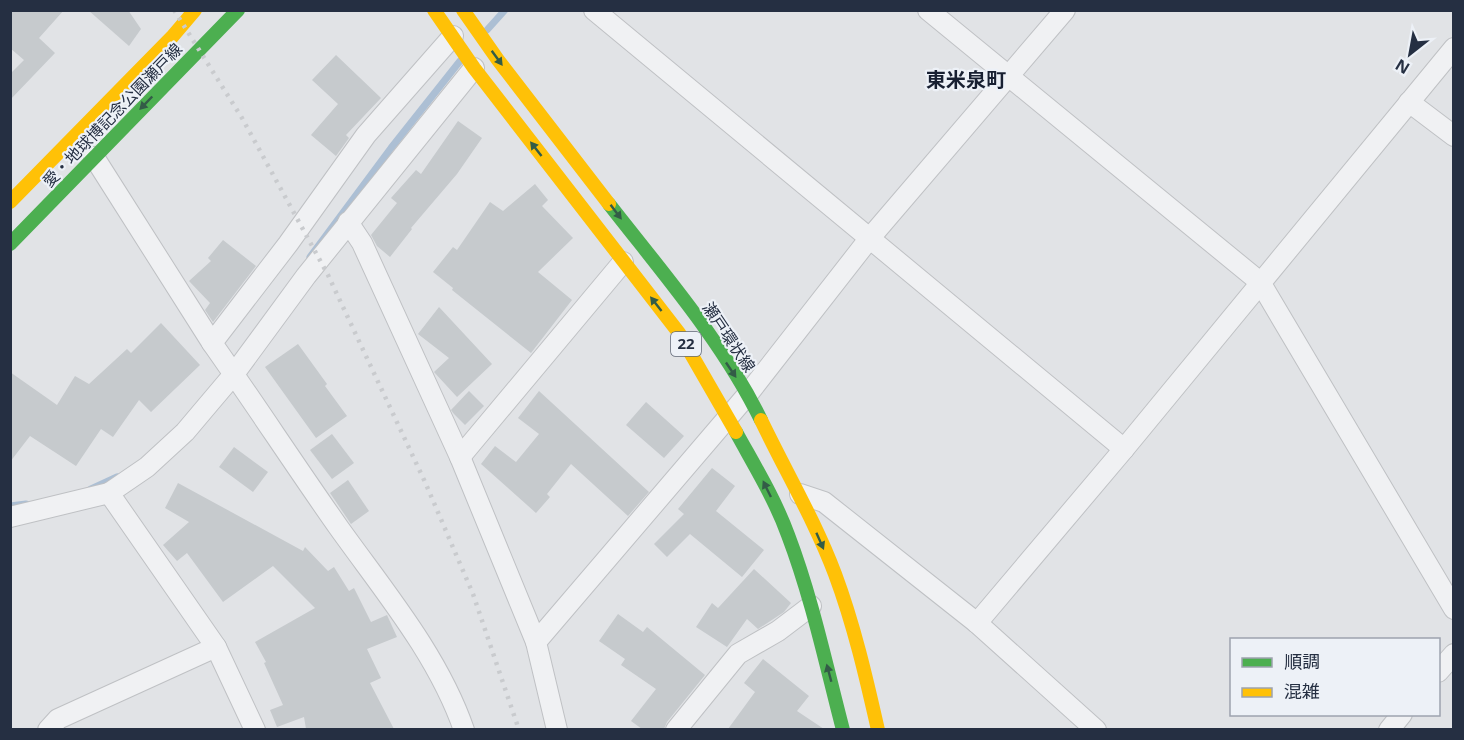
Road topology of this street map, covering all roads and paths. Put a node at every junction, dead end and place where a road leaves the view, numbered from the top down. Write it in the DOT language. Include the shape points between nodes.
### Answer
graph roads {
  1 [pos="195,10"];
  2 [pos="238,10"];
  3 [pos="434,10"];
  4 [pos="594,10"];
  5 [pos="928,10"];
  6 [pos="1065,10"];
  7 [pos="471,14"];
  8 [pos="453,36"];
  9 [pos="1454,48"];
  10 [pos="474,68"];
  11 [pos="1009,75"];
  12 [pos="1409,102"];
  13 [pos="1454,136"];
  14 [pos="94,157"];
  15 [pos="21,201"];
  16 [pos="348,222"];
  17 [pos="869,239"];
  18 [pos="10,244"];
  19 [pos="623,262"];
  20 [pos="1260,282"];
  21 [pos="212,343"];
  22 [pos="234,374"];
  23 [pos="748,394"];
  24 [pos="728,416"];
  25 [pos="1124,449"];
  26 [pos="459,457"];
  27 [pos="109,493"];
  28 [pos="800,494"];
  29 [pos="11,516"];
  30 [pos="811,606"];
  31 [pos="1454,609"];
  32 [pos="977,623"];
  33 [pos="536,642"];
  34 [pos="216,647"];
  35 [pos="1454,654"];
  36 [pos="1440,670"];
  37 [pos="1400,716"];
  38 [pos="48,729"];
  39 [pos="255,729"];
  40 [pos="464,729"];
  41 [pos="557,729"];
  42 [pos="676,729"];
  43 [pos="843,729"];
  44 [pos="878,729"];
  45 [pos="1096,729"];
  46 [pos="1389,729"];
  1 -- 15 [label="main road, 愛・地球博記念公園瀬戸線"];
  2 -- 14 [label="main road, 愛・地球博記念公園瀬戸線, one-way"];
  3 -- 8 [label="main road, 22"];
  4 -- 17 [label="street"];
  5 -- 11 [label="street"];
  6 -- 11 [label="street"];
  7 -- 23 [label="main road, 瀬戸環状線 / 22, one-way" via="498,60 693,313"];
  8 -- 10 [label="main road, 22"];
  8 -- 21 [label="street" via="366,135"];
  9 -- 12 [label="street"];
  10 -- 16 [label="street"];
  19 -- 10 [label="main road, 22, one-way"];
  11 -- 17 [label="street"];
  11 -- 20 [label="street"];
  12 -- 13 [label="street"];
  12 -- 20 [label="street"];
  14 -- 15 [label="main road, 愛・地球博記念公園瀬戸線"];
  14 -- 21 [label="street"];
  15 -- 18 [label="main road, 愛・地球博記念公園瀬戸線"];
  16 -- 22 [label="street"];
  16 -- 26 [label="street" via="362,243"];
  17 -- 23 [label="street"];
  17 -- 25 [label="street"];
  24 -- 19 [label="main road, 22, one-way" via="679,333"];
  19 -- 26 [label="street"];
  20 -- 25 [label="street"];
  20 -- 31 [label="street"];
  21 -- 22 [label="street"];
  22 -- 27 [label="street" via="185,432 147,467"];
  22 -- 40 [label="street" via="401,611 454,702"];
  23 -- 24 [label="street"];
  23 -- 28 [label="main road, 瀬戸環状線 / 22"];
  30 -- 24 [label="main road, 22, one-way" via="788,534"];
  24 -- 33 [label="street"];
  25 -- 32 [label="street"];
  26 -- 33 [label="street"];
  27 -- 29 [label="street"];
  27 -- 34 [label="street"];
  28 -- 32 [label="street" via="824,502"];
  28 -- 44 [label="main road, 瀬戸環状線 / 22, one-way" via="852,624"];
  30 -- 42 [label="street" via="738,654"];
  43 -- 30 [label="main road, 22, one-way"];
  32 -- 45 [label="street"];
  33 -- 41 [label="street"];
  34 -- 38 [label="street" via="58,719"];
  34 -- 39 [label="street"];
  35 -- 36 [label="street"];
  37 -- 46 [label="street"];
}
